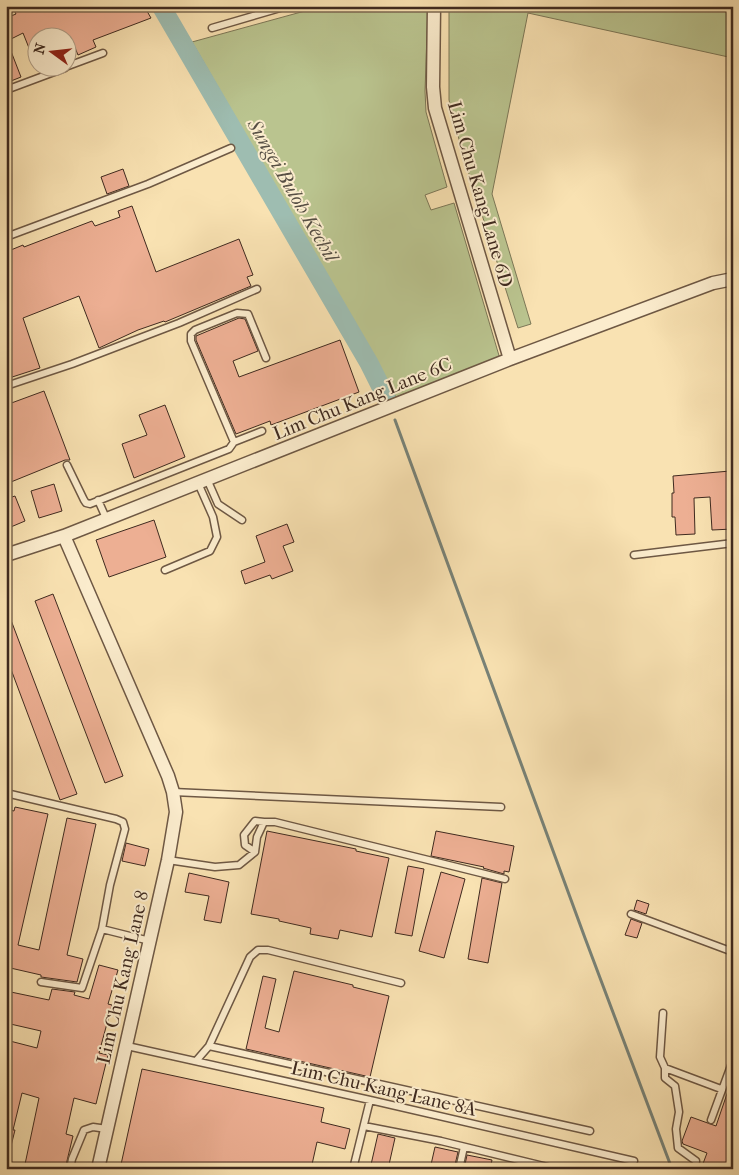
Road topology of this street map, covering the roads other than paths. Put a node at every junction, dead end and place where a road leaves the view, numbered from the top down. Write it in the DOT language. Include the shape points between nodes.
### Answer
graph roads {
  1 [pos="287,6"];
  2 [pos="434,6"];
  3 [pos="212,28"];
  4 [pos="103,53"];
  5 [pos="78,62"];
  6 [pos="37,78"];
  7 [pos="6,90"];
  8 [pos="231,148"];
  9 [pos="6,236"];
  10 [pos="733,279"];
  11 [pos="257,289"];
  12 [pos="266,358"];
  13 [pos="510,359"];
  14 [pos="6,386"];
  15 [pos="262,431"];
  16 [pos="234,442"];
  17 [pos="67,465"];
  18 [pos="203,481"];
  19 [pos="98,500"];
  20 [pos="106,518"];
  21 [pos="242,520"];
  22 [pos="64,536"];
  23 [pos="733,543"];
  24 [pos="6,555"];
  25 [pos="634,555"];
  26 [pos="164,570"];
  27 [pos="173,792"];
  28 [pos="6,793"];
  29 [pos="501,807"];
  30 [pos="264,822"];
  31 [pos="255,852"];
  32 [pos="168,860"];
  33 [pos="505,879"];
  34 [pos="630,914"];
  35 [pos="102,929"];
  36 [pos="150,942"];
  37 [pos="733,952"];
  38 [pos="41,982"];
  39 [pos="400,983"];
  40 [pos="663,1013"];
  41 [pos="127,1046"];
  42 [pos="209,1046"];
  43 [pos="733,1060"];
  44 [pos="196,1061"];
  45 [pos="665,1068"];
  46 [pos="721,1089"];
  47 [pos="370,1100"];
  48 [pos="712,1120"];
  49 [pos="364,1126"];
  50 [pos="107,1129"];
  51 [pos="590,1131"];
  52 [pos="464,1147"];
  53 [pos="634,1161"];
  54 [pos="70,1169"];
  55 [pos="98,1169"];
  56 [pos="353,1169"];
  57 [pos="459,1169"];
  58 [pos="556,1169"];
  59 [pos="695,1169"];
  1 -- 3 [label="lane"];
  2 -- 13 [label="street, Lim Chu Kang Lane 6D" via="435,108"];
  4 -- 5 [label="lane"];
  6 -- 7 [label="lane"];
  8 -- 9 [label="lane" via="148,184"];
  10 -- 13 [label="street, Lim Chu Kang Lane 6C" via="713,283"];
  11 -- 14 [label="lane" via="179,323"];
  12 -- 16 [label="lane" via="248,314 237,313 191,334"];
  13 -- 18 [label="street, Lim Chu Kang Lane 6C"];
  15 -- 16 [label="lane"];
  16 -- 19 [label="lane" via="229,449"];
  17 -- 19 [label="lane" via="86,503"];
  18 -- 20 [label="street, Lim Chu Kang Lane 6C"];
  18 -- 21 [label="lane" via="218,504"];
  18 -- 26 [label="lane" via="217,537 210,551"];
  19 -- 20 [label="lane"];
  20 -- 22 [label="street, Lim Chu Kang Lane 6C"];
  22 -- 24 [label="street, Lim Chu Kang Lane 6C"];
  22 -- 27 [label="street, Lim Chu Kang Lane 8"];
  23 -- 25 [label="lane"];
  27 -- 29 [label="lane"];
  27 -- 32 [label="street, Lim Chu Kang Lane 8" via="176,812"];
  28 -- 35 [label="lane" via="124,822"];
  30 -- 31 [label="lane"];
  30 -- 31 [label="lane" via="255,821 244,835 245,845"];
  30 -- 33 [label="lane" via="275,822"];
  31 -- 32 [label="lane" via="240,865 215,867"];
  32 -- 36 [label="street, Lim Chu Kang Lane 8"];
  34 -- 37 [label="lane"];
  35 -- 36 [label="lane"];
  35 -- 38 [label="lane" via="82,988"];
  36 -- 41 [label="street, Lim Chu Kang Lane 8"];
  39 -- 42 [label="lane" via="258,950 250,957"];
  40 -- 45 [label="lane" via="660,1057"];
  41 -- 44 [label="lane, Lim Chu Kang Lane 8A"];
  41 -- 50 [label="street, Lim Chu Kang Lane 8"];
  42 -- 44 [label="lane"];
  42 -- 51 [label="lane"];
  43 -- 46 [label="lane"];
  44 -- 47 [label="lane, Lim Chu Kang Lane 8A"];
  45 -- 46 [label="lane"];
  45 -- 59 [label="lane" via="665,1078 675,1086 679,1112 676,1129 678,1148 696,1161"];
  46 -- 48 [label="lane"];
  47 -- 49 [label="lane"];
  47 -- 53 [label="lane, Lim Chu Kang Lane 8A"];
  49 -- 52 [label="lane"];
  49 -- 56 [label="lane"];
  50 -- 54 [label="lane" via="93,1127 84,1130"];
  50 -- 55 [label="street, Lim Chu Kang Lane 8"];
  52 -- 57 [label="lane"];
  52 -- 58 [label="lane"];
}
